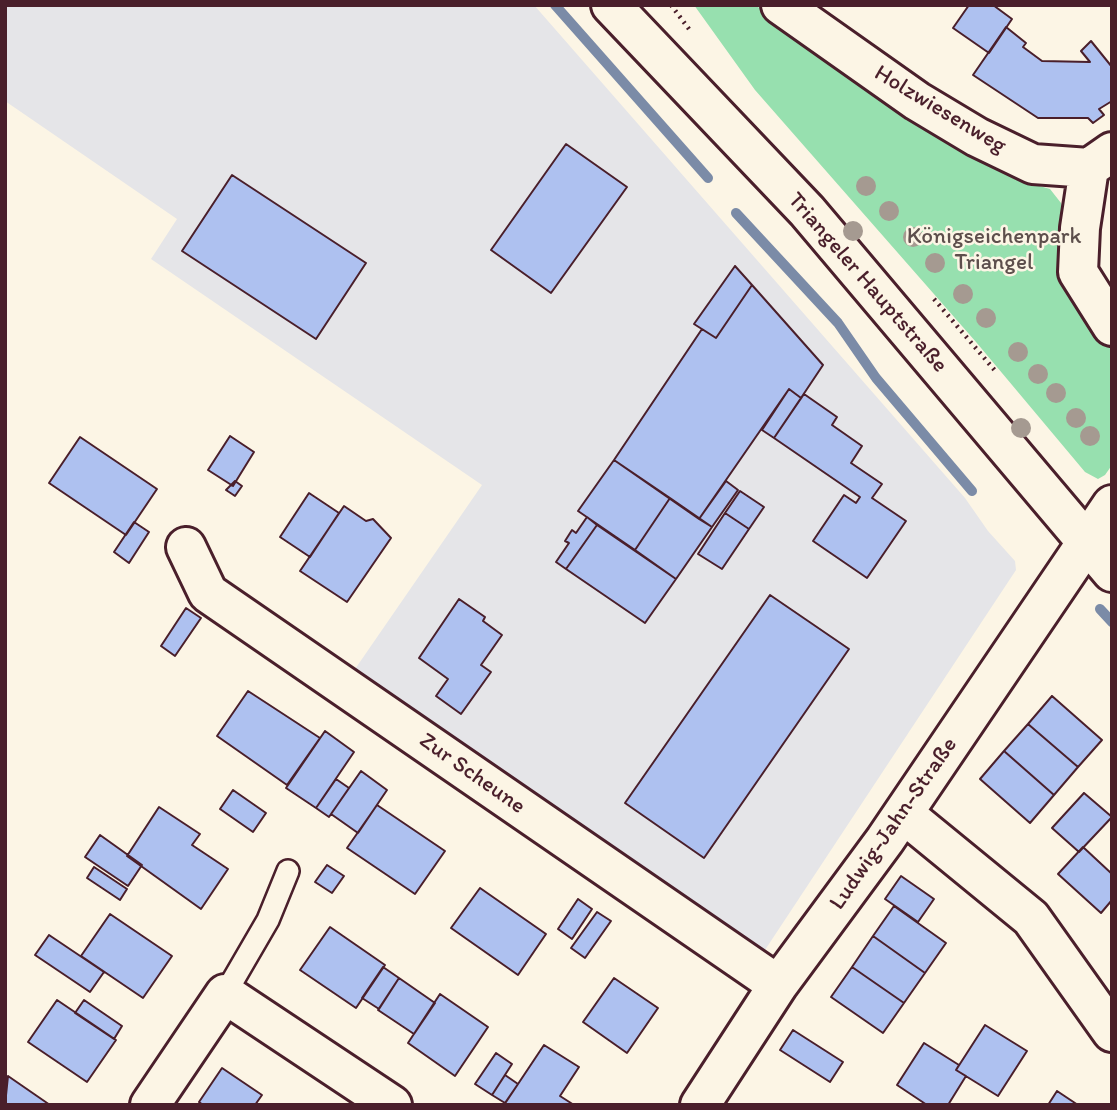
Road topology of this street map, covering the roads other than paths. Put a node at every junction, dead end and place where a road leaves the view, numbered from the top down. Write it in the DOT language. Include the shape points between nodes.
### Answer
graph roads {
  1 [pos="611,5"];
  2 [pos="781,5"];
  3 [pos="1100,160"];
  4 [pos="1112,326"];
  5 [pos="1112,505"];
  6 [pos="1086,542"];
  7 [pos="186,547"];
  8 [pos="1112,572"];
  9 [pos="904,814"];
  10 [pos="288,871"];
  11 [pos="778,985"];
  12 [pos="225,994"];
  13 [pos="1112,1032"];
  14 [pos="150,1105"];
  15 [pos="392,1105"];
  16 [pos="701,1105"];
  1 -- 6 [label="street, Triangeler Hauptstraße" via="884,298"];
  2 -- 3 [label="street, Holzwiesenweg" via="917,101 977,137 1034,164"];
  3 -- 4 [label="street" via="1080,228 1078,272"];
  5 -- 6 [label="street, Ludwig-Jahn-Straße"];
  6 -- 8 [label="street, Triangeler Hauptstraße"];
  6 -- 9 [label="street, Ludwig-Jahn-Straße"];
  7 -- 11 [label="street, Zur Scheune" via="208,593"];
  9 -- 11 [label="street, Ludwig-Jahn-Straße"];
  9 -- 13 [label="street" via="1031,918"];
  10 -- 12 [label="lane" via="268,920"];
  11 -- 16 [label="street, Ludwig-Jahn-Straße"];
  12 -- 14 [label="street"];
  12 -- 15 [label="street"];
}
